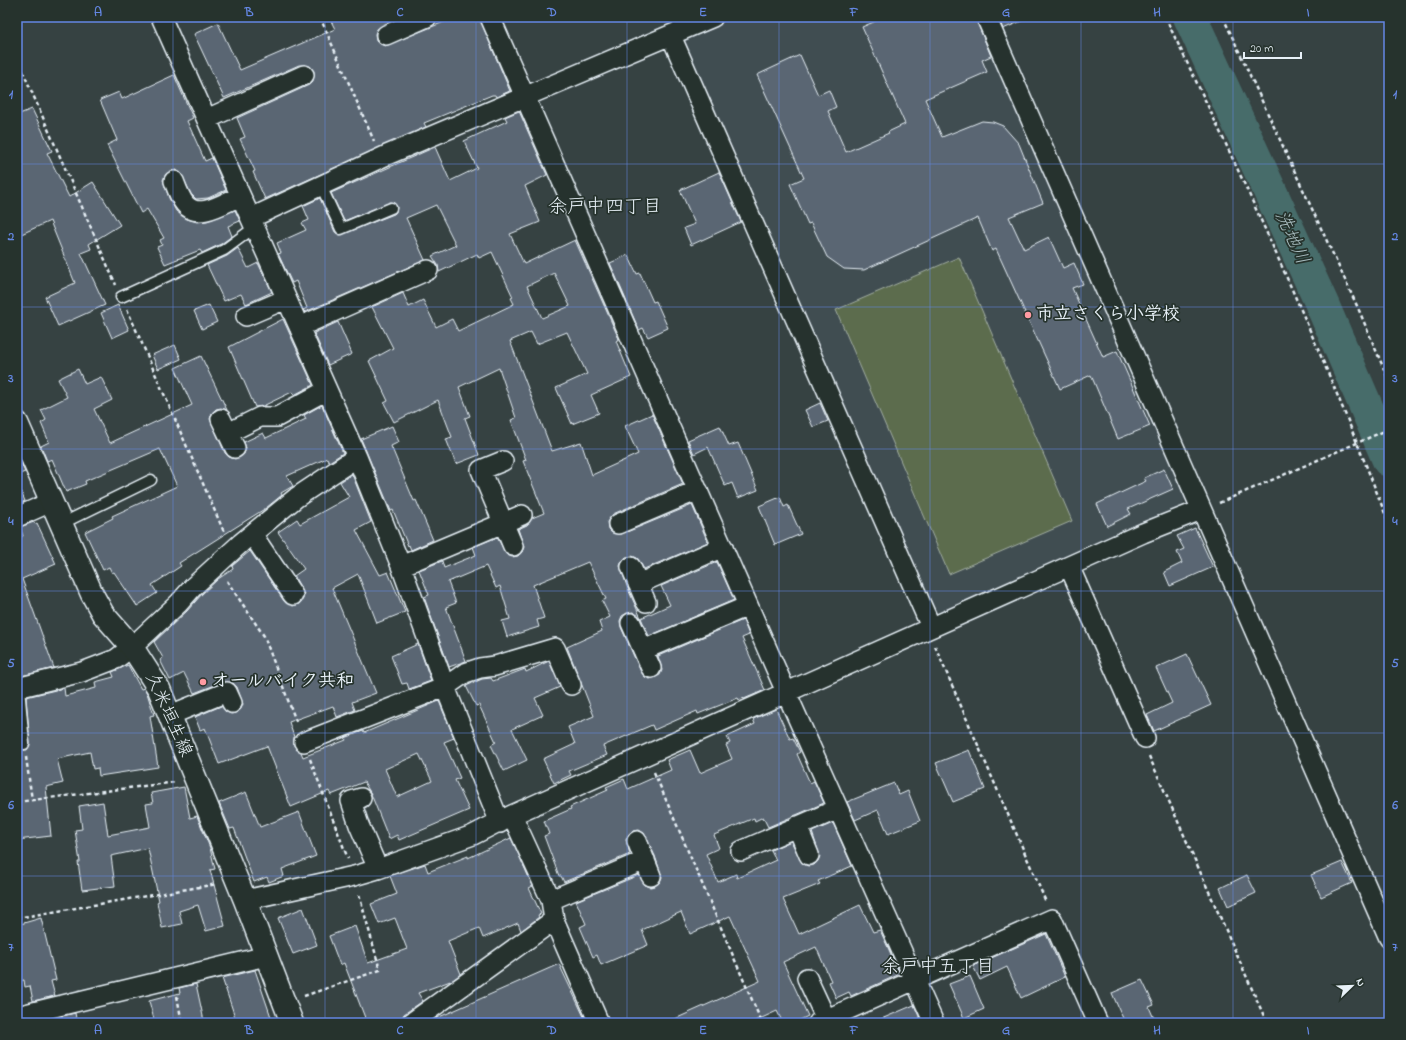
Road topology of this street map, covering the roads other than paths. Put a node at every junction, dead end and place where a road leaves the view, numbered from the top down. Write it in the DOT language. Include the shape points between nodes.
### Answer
graph roads {
  1 [pos="161,17"];
  2 [pos="427,17"];
  3 [pos="490,17"];
  4 [pos="713,17"];
  5 [pos="986,17"];
  6 [pos="386,35"];
  7 [pos="671,36"];
  8 [pos="304,75"];
  9 [pos="525,96"];
  10 [pos="207,119"];
  11 [pos="174,181"];
  12 [pos="321,186"];
  13 [pos="240,196"];
  14 [pos="391,208"];
  15 [pos="253,223"];
  16 [pos="428,270"];
  17 [pos="122,297"];
  18 [pos="286,299"];
  19 [pos="246,316"];
  20 [pos="299,327"];
  21 [pos="327,390"];
  22 [pos="17,423"];
  23 [pos="228,433"];
  24 [pos="357,457"];
  25 [pos="503,460"];
  26 [pos="152,480"];
  27 [pos="698,490"];
  28 [pos="51,502"];
  29 [pos="1200,510"];
  30 [pos="522,515"];
  31 [pos="17,517"];
  32 [pos="503,523"];
  33 [pos="61,524"];
  34 [pos="619,526"];
  35 [pos="252,534"];
  36 [pos="513,546"];
  37 [pos="723,548"];
  38 [pos="401,566"];
  39 [pos="1069,566"];
  40 [pos="293,595"];
  41 [pos="646,602"];
  42 [pos="748,606"];
  43 [pos="631,623"];
  44 [pos="929,628"];
  45 [pos="132,647"];
  46 [pos="643,650"];
  47 [pos="651,668"];
  48 [pos="571,685"];
  49 [pos="445,687"];
  50 [pos="18,688"];
  51 [pos="786,692"];
  52 [pos="232,703"];
  53 [pos="170,715"];
  54 [pos="1145,738"];
  55 [pos="304,742"];
  56 [pos="24,744"];
  57 [pos="361,798"];
  58 [pos="838,808"];
  59 [pos="506,819"];
  60 [pos="797,826"];
  61 [pos="637,841"];
  62 [pos="742,850"];
  63 [pos="809,855"];
  64 [pos="378,869"];
  65 [pos="241,890"];
  66 [pos="550,900"];
  67 [pos="554,920"];
  68 [pos="1389,938"];
  69 [pos="266,956"];
  70 [pos="807,978"];
  71 [pos="915,980"];
  72 [pos="288,1013"];
  73 [pos="17,1016"];
  74 [pos="822,1021"];
  75 [pos="410,1023"];
  76 [pos="599,1023"];
  77 [pos="934,1023"];
  78 [pos="1098,1023"];
  1 -- 10 [label="street"];
  2 -- 6 [label="street"];
  3 -- 9 [label="street"];
  4 -- 7 [label="street"];
  5 -- 29 [label="street"];
  7 -- 9 [label="street"];
  7 -- 44 [label="street"];
  8 -- 10 [label="street"];
  9 -- 12 [label="street"];
  9 -- 27 [label="street"];
  10 -- 13 [label="street"];
  11 -- 13 [label="street" via="185,204 191,210 205,210"];
  12 -- 14 [label="lane" via="342,229"];
  12 -- 15 [label="street"];
  13 -- 15 [label="street"];
  15 -- 17 [label="lane" via="224,250"];
  15 -- 18 [label="street"];
  16 -- 20 [label="street"];
  18 -- 19 [label="street"];
  18 -- 20 [label="street"];
  20 -- 21 [label="street"];
  21 -- 23 [label="street" via="277,417 260,417"];
  21 -- 24 [label="street"];
  22 -- 28 [label="main road, 久米垣生線"];
  24 -- 35 [label="street" via="297,497"];
  24 -- 38 [label="street"];
  25 -- 32 [label="street" via="481,470"];
  26 -- 33 [label="lane"];
  27 -- 34 [label="street"];
  27 -- 37 [label="street"];
  28 -- 31 [label="street"];
  28 -- 33 [label="main road, 久米垣生線"];
  29 -- 39 [label="street"];
  29 -- 68 [label="street"];
  30 -- 32 [label="street"];
  32 -- 36 [label="street"];
  32 -- 38 [label="street"];
  33 -- 45 [label="main road, 久米垣生線" via="103,614"];
  35 -- 40 [label="street"];
  35 -- 45 [label="street" via="216,565"];
  37 -- 41 [label="street" via="635,575"];
  37 -- 42 [label="street"];
  38 -- 49 [label="street"];
  39 -- 44 [label="street"];
  39 -- 54 [label="street"];
  42 -- 46 [label="street"];
  42 -- 51 [label="street"];
  43 -- 46 [label="street"];
  44 -- 51 [label="street"];
  45 -- 50 [label="street" via="116,659 95,668"];
  45 -- 53 [label="main road, 久米垣生線" via="159,689"];
  46 -- 47 [label="street"];
  48 -- 49 [label="street" via="555,648 465,673"];
  49 -- 55 [label="street"];
  49 -- 59 [label="street"];
  50 -- 56 [label="lane"];
  51 -- 58 [label="street"];
  51 -- 59 [label="street"];
  52 -- 53 [label="street" via="227,692"];
  53 -- 65 [label="main road, 久米垣生線"];
  57 -- 64 [label="street" via="351,801"];
  58 -- 60 [label="street"];
  58 -- 71 [label="street"];
  59 -- 64 [label="street" via="420,855"];
  59 -- 66 [label="street"];
  60 -- 62 [label="street"];
  60 -- 63 [label="street"];
  61 -- 66 [label="street" via="648,868"];
  64 -- 65 [label="street" via="354,876"];
  65 -- 69 [label="main road, 久米垣生線"];
  66 -- 67 [label="street"];
  67 -- 75 [label="street"];
  67 -- 76 [label="street"];
  69 -- 72 [label="main road, 久米垣生線"];
  69 -- 73 [label="street"];
  70 -- 74 [label="street"];
  71 -- 74 [label="street"];
  71 -- 77 [label="street"];
  71 -- 78 [label="street" via="1052,920"];
}
